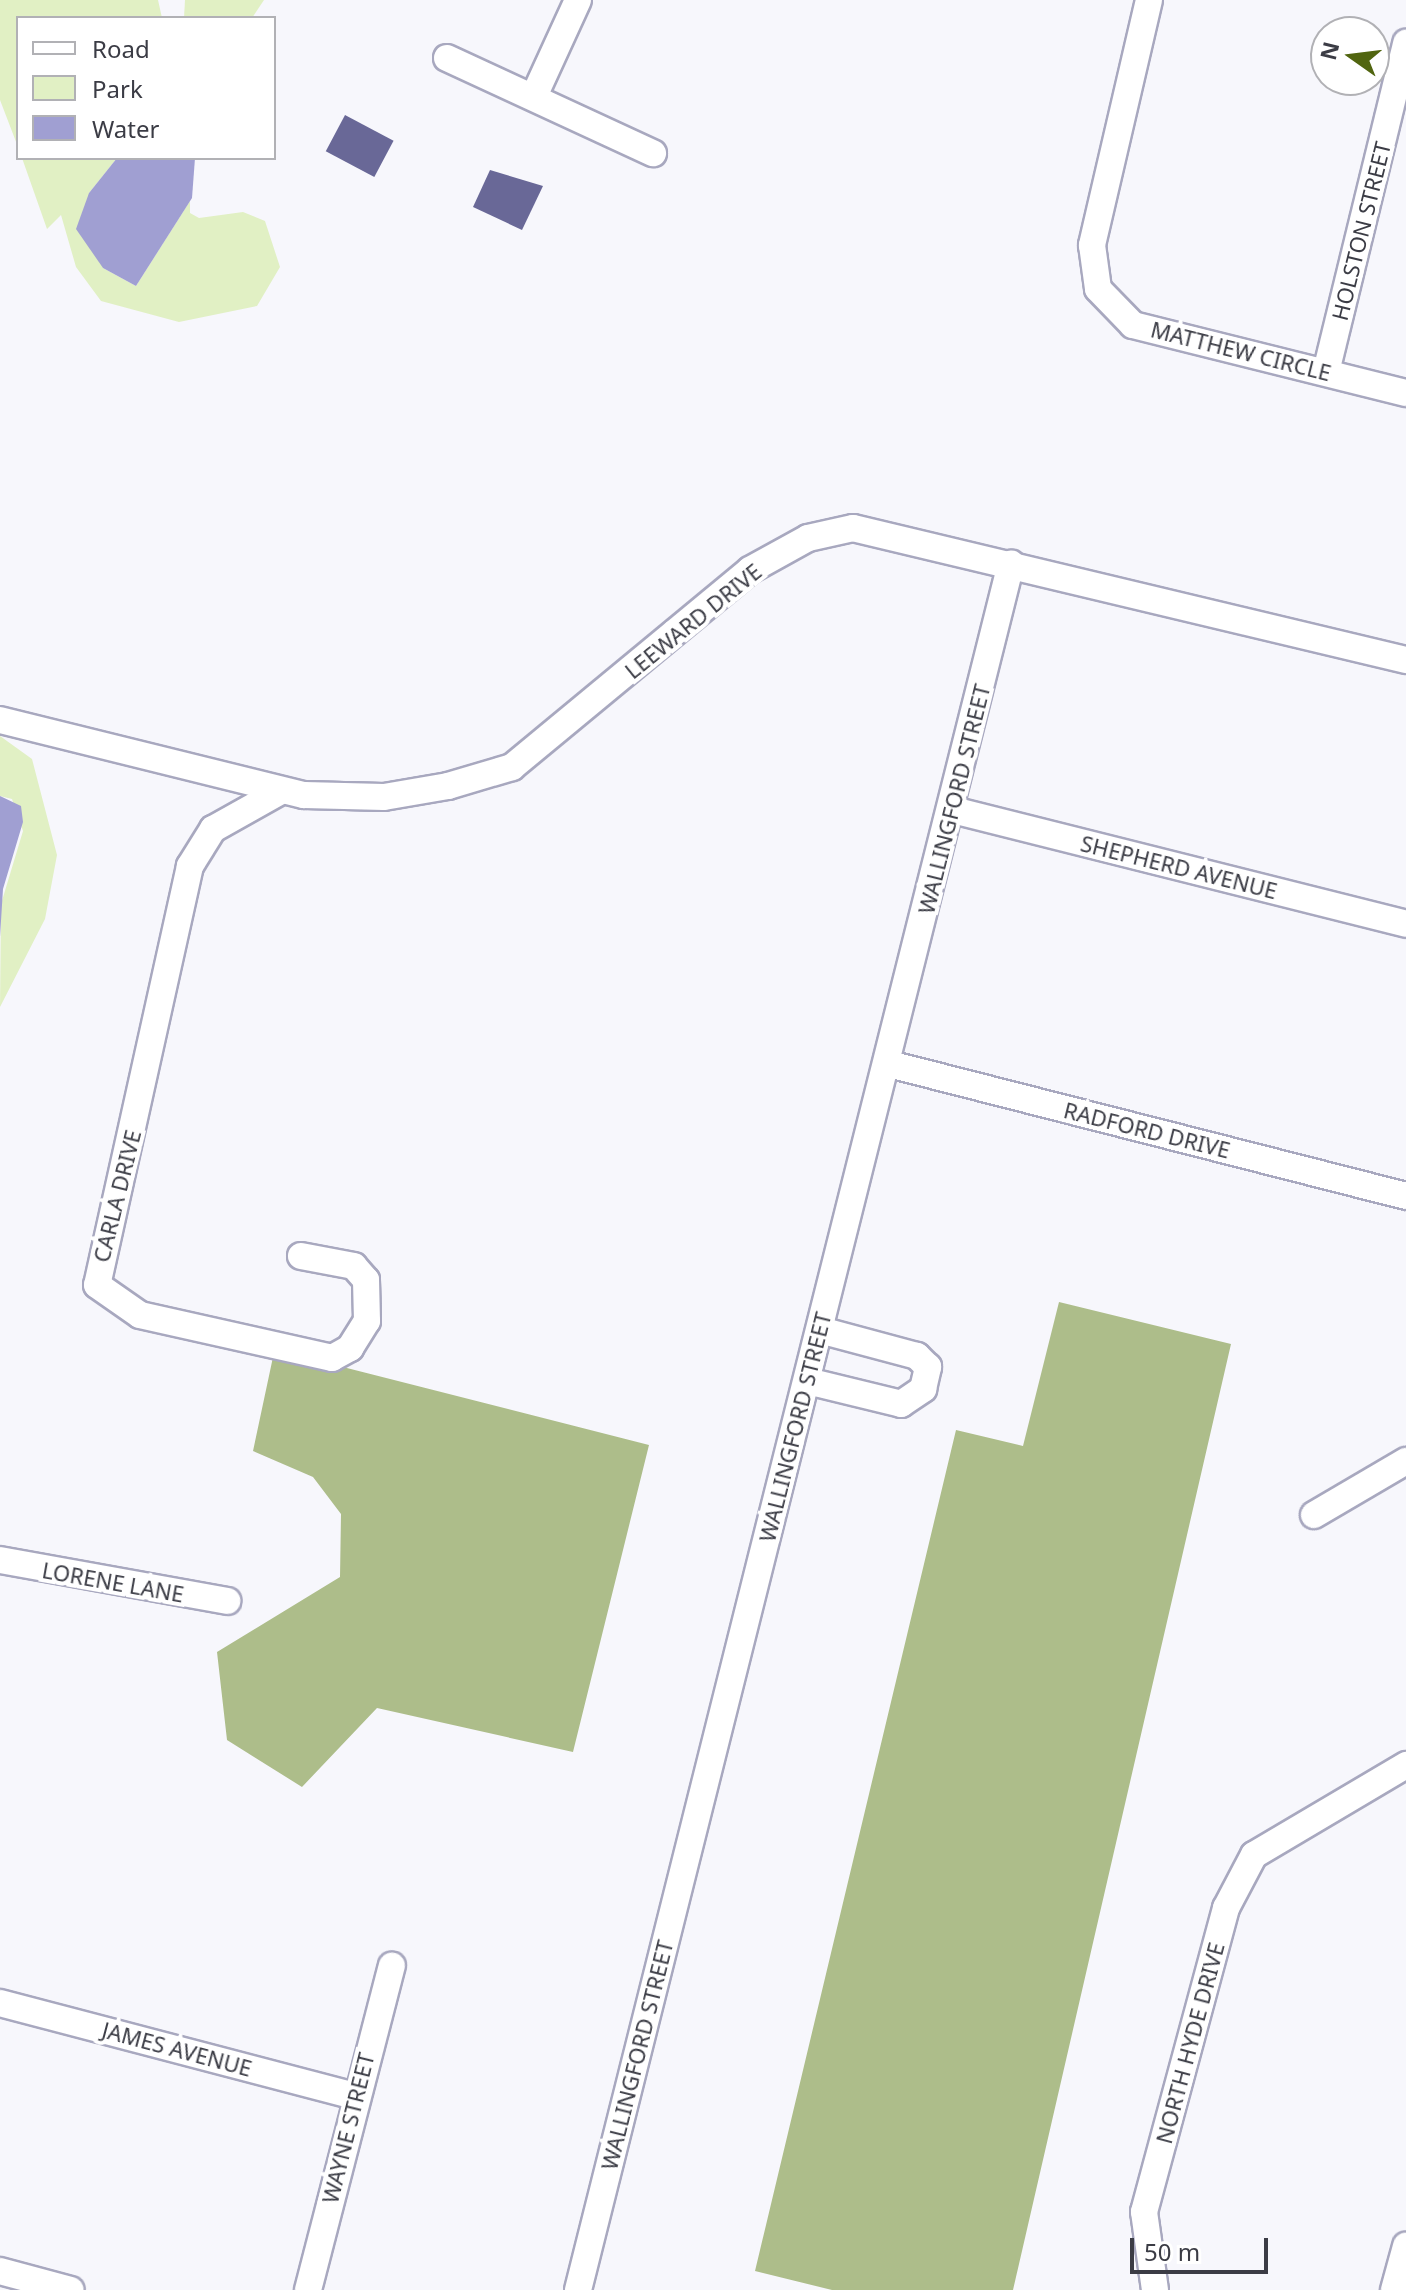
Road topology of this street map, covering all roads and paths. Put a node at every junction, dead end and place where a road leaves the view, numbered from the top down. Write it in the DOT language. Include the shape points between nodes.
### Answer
graph roads {
  1 [pos="578,0"];
  2 [pos="1149,0"];
  3 [pos="1406,43"];
  4 [pos="447,58"];
  5 [pos="535,94"];
  6 [pos="1397,125"];
  7 [pos="653,153"];
  8 [pos="1326,372"];
  9 [pos="1406,393"];
  10 [pos="1011,563"];
  11 [pos="1406,660"];
  12 [pos="0,720"];
  13 [pos="281,791"];
  14 [pos="953,810"];
  15 [pos="1406,924"];
  16 [pos="889,1064"];
  17 [pos="1406,1196"];
  18 [pos="301,1256"];
  19 [pos="820,1330"];
  20 [pos="807,1381"];
  21 [pos="1406,1461"];
  22 [pos="1314,1515"];
  23 [pos="0,1560"];
  24 [pos="227,1601"];
  25 [pos="1406,1765"];
  26 [pos="392,1966"];
  27 [pos="0,2003"];
  28 [pos="355,2096"];
  29 [pos="1406,2246"];
  30 [pos="0,2271"];
  31 [pos="71,2290"];
  32 [pos="308,2290"];
  33 [pos="578,2290"];
  34 [pos="1155,2290"];
  35 [pos="1394,2290"];
  1 -- 5 [label="street"];
  2 -- 8 [label="street, MATTHEW CIRCLE" via="1092,245 1098,289 1133,325"];
  3 -- 6 [label="street, HOLSTON STREET"];
  4 -- 5 [label="street"];
  5 -- 7 [label="street"];
  6 -- 8 [label="street, HOLSTON STREET"];
  8 -- 9 [label="street, MATTHEW CIRCLE"];
  10 -- 11 [label="street, LEEWARD DRIVE"];
  10 -- 13 [label="street, LEEWARD DRIVE" via="853,528 808,538 750,570 512,767 384,797"];
  10 -- 14 [label="street, WALLINGFORD STREET"];
  12 -- 13 [label="street, LEEWARD DRIVE"];
  13 -- 18 [label="street, CARLA DRIVE" via="213,829 190,866 97,1285 140,1315 332,1358 350,1348 367,1321 366,1280 354,1266"];
  14 -- 15 [label="street, SHEPHERD AVENUE"];
  14 -- 16 [label="street, WALLINGFORD STREET"];
  16 -- 17 [label="street, RADFORD DRIVE"];
  16 -- 19 [label="street, WALLINGFORD STREET"];
  19 -- 20 [label="street, WALLINGFORD STREET"];
  19 -- 20 [label="street" via="917,1356 928,1367 923,1389 901,1404"];
  20 -- 33 [label="street, WALLINGFORD STREET"];
  21 -- 22 [label="street"];
  23 -- 24 [label="street, LORENE LANE"];
  25 -- 34 [label="street, NORTH HYDE DRIVE" via="1254,1855 1226,1908 1144,2212"];
  26 -- 28 [label="street, WAYNE STREET"];
  27 -- 28 [label="street, JAMES AVENUE"];
  28 -- 32 [label="street, WAYNE STREET"];
  29 -- 35 [label="street"];
  30 -- 31 [label="street"];
}
